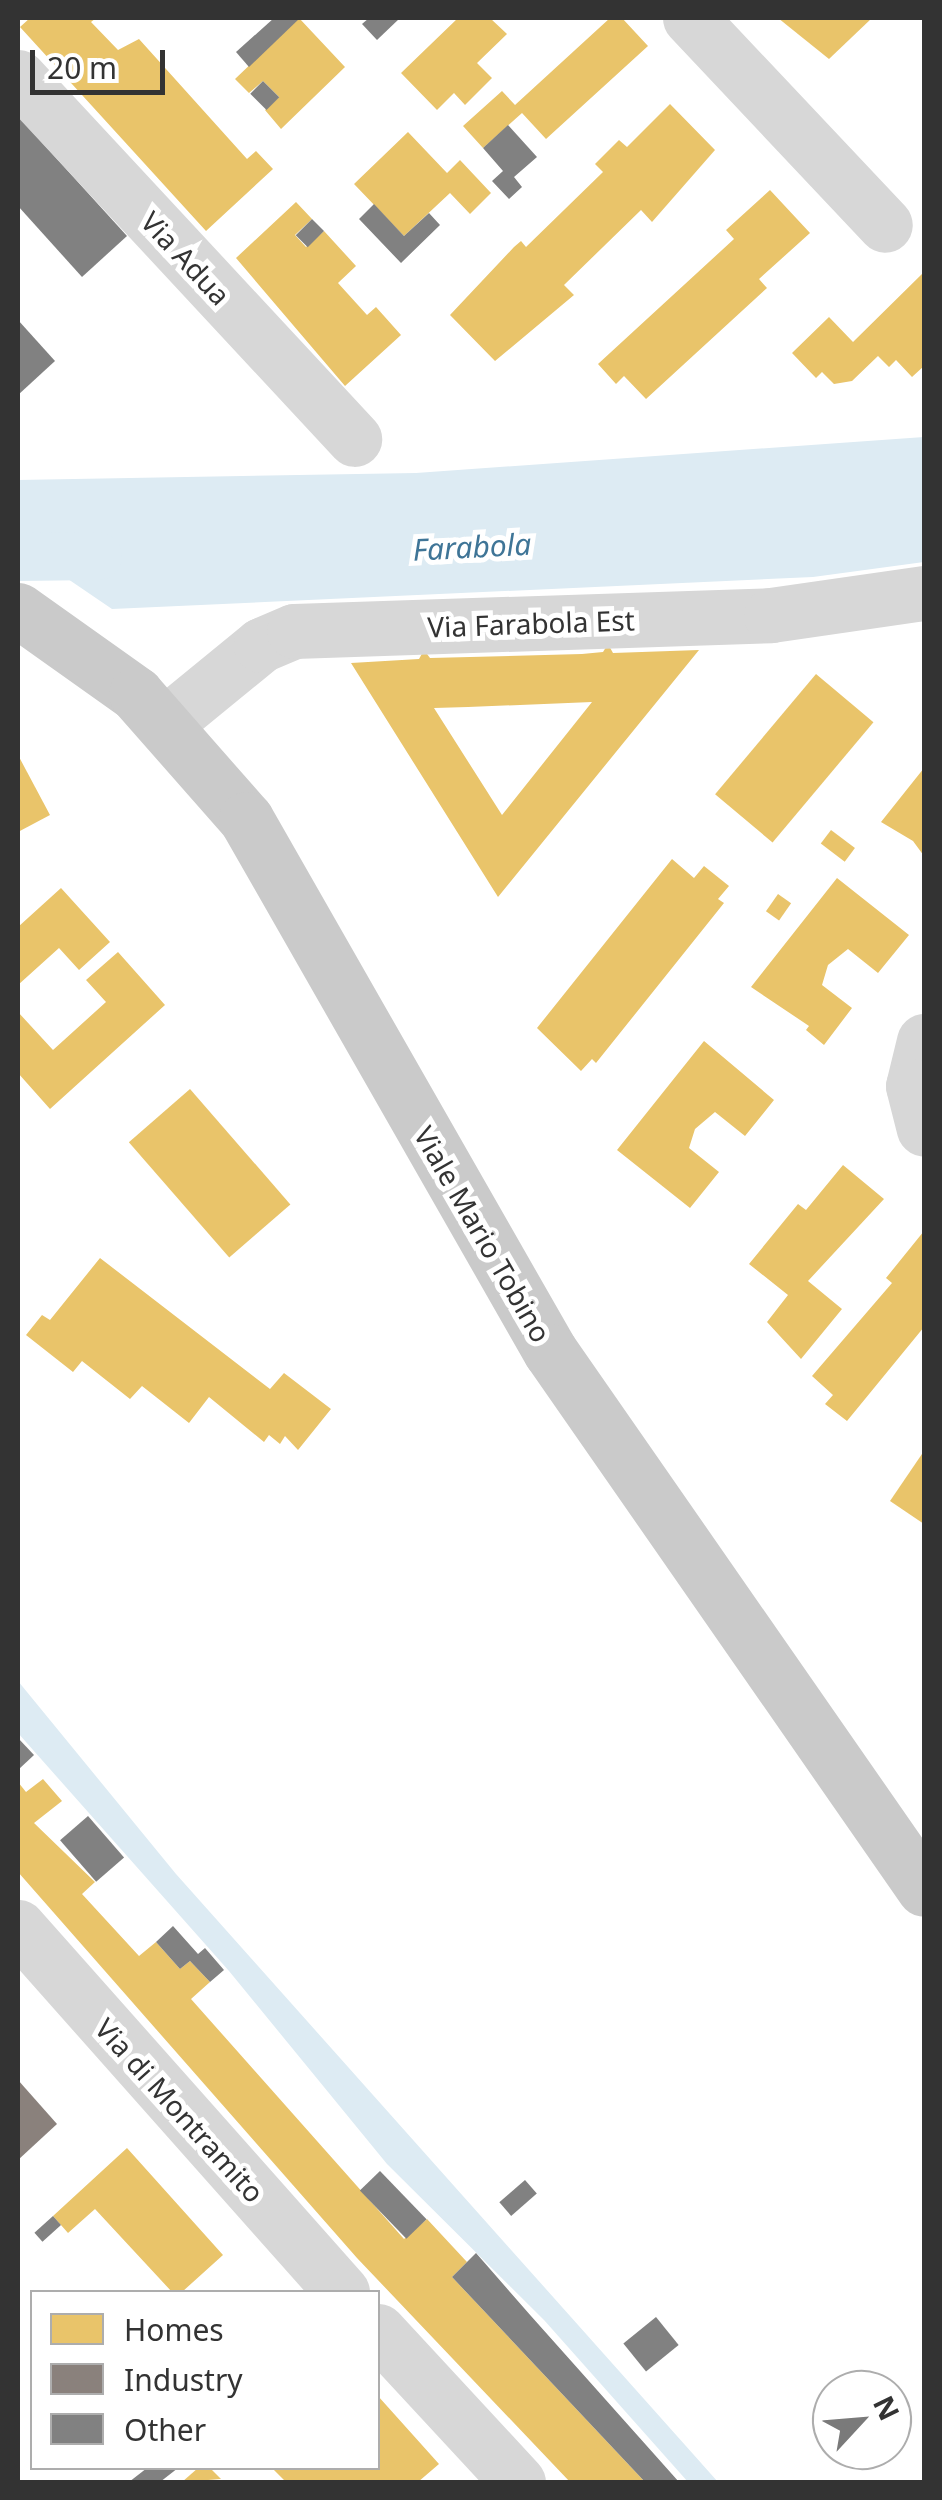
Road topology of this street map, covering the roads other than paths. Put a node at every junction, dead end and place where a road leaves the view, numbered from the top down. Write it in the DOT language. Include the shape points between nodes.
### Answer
graph roads {
  1 [pos="690,18"];
  2 [pos="18,76"];
  3 [pos="885,224"];
  4 [pos="354,439"];
  5 [pos="916,601"];
  6 [pos="18,610"];
  7 [pos="18,644"];
  8 [pos="76,648"];
  9 [pos="167,722"];
  10 [pos="924,1040"];
  11 [pos="924,1129"];
  12 [pos="924,1889"];
  13 [pos="18,1928"];
  14 [pos="340,2290"];
  15 [pos="380,2333"];
  16 [pos="518,2482"];
  1 -- 3 [label="street"];
  2 -- 4 [label="street, Via Adua"];
  5 -- 9 [label="street, Via Farabola Est" via="771,615 294,632 261,645"];
  6 -- 8 [label="main road, Viale Mario Tobino"];
  7 -- 8 [label="street"];
  8 -- 9 [label="main road, Viale Mario Tobino"];
  9 -- 12 [label="main road, Viale Mario Tobino" via="267,850 550,1351"];
  10 -- 11 [label="street" via="914,1086"];
  13 -- 14 [label="street, Via di Montramito"];
  15 -- 16 [label="street"];
}
